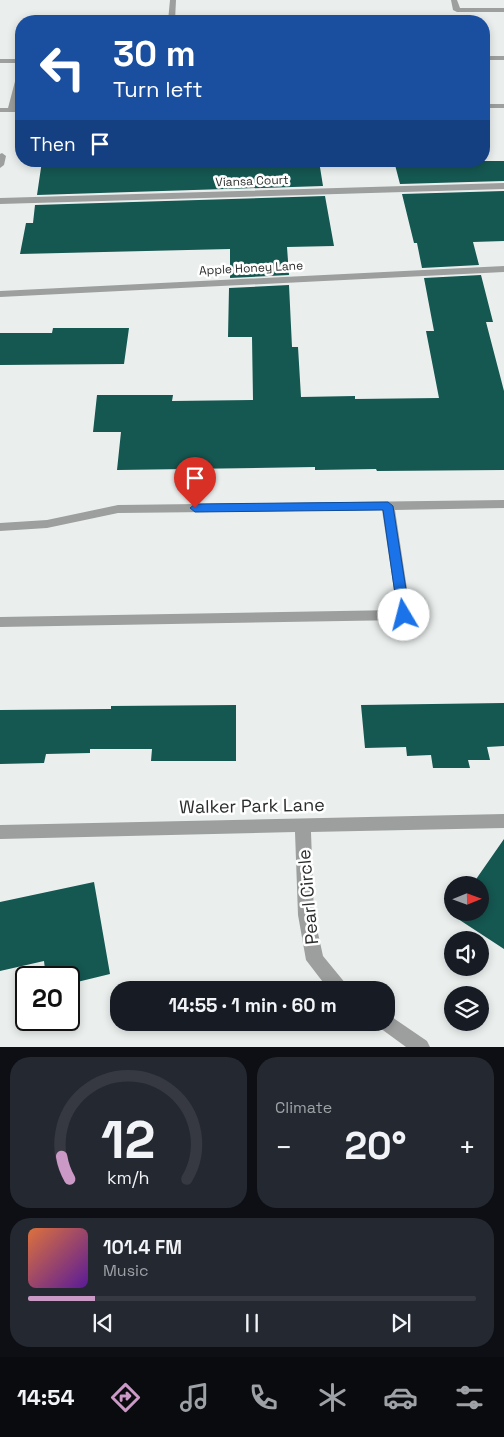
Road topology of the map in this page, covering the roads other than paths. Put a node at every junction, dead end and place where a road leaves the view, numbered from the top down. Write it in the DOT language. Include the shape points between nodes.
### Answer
graph roads {
  1 [pos="173,0"];
  2 [pos="454,0"];
  3 [pos="504,10"];
  4 [pos="172,15"];
  5 [pos="490,58"];
  6 [pos="504,58"];
  7 [pos="0,61"];
  8 [pos="15,61"];
  9 [pos="15,93"];
  10 [pos="490,106"];
  11 [pos="504,106"];
  12 [pos="0,110"];
  13 [pos="10,110"];
  14 [pos="15,110"];
  15 [pos="504,186"];
  16 [pos="0,202"];
  17 [pos="504,269"];
  18 [pos="0,294"];
  19 [pos="504,504"];
  20 [pos="388,506"];
  21 [pos="0,527"];
  22 [pos="0,622"];
  23 [pos="504,821"];
  24 [pos="303,825"];
  25 [pos="0,832"];
  26 [pos="332,981"];
  27 [pos="395,1028"];
  28 [pos="421,1047"];
  1 -- 4 [label="street"];
  2 -- 3 [label="street" via="457,10"];
  5 -- 6 [label="street"];
  7 -- 8 [label="street"];
  9 -- 13 [label="street"];
  10 -- 11 [label="street"];
  12 -- 13 [label="street"];
  13 -- 14 [label="street"];
  15 -- 16 [label="street, Viansa Court"];
  17 -- 18 [label="street, Apple Honey Lane"];
  19 -- 20 [label="street"];
  20 -- 21 [label="street" via="118,509 54,523"];
  20 -- 22 [label="street" via="404,615"];
  23 -- 24 [label="street, Walker Park Lane"];
  24 -- 25 [label="street, Walker Park Lane"];
  24 -- 26 [label="street, Pearl Circle" via="306,915 315,960"];
  27 -- 28 [label="street"];
}
